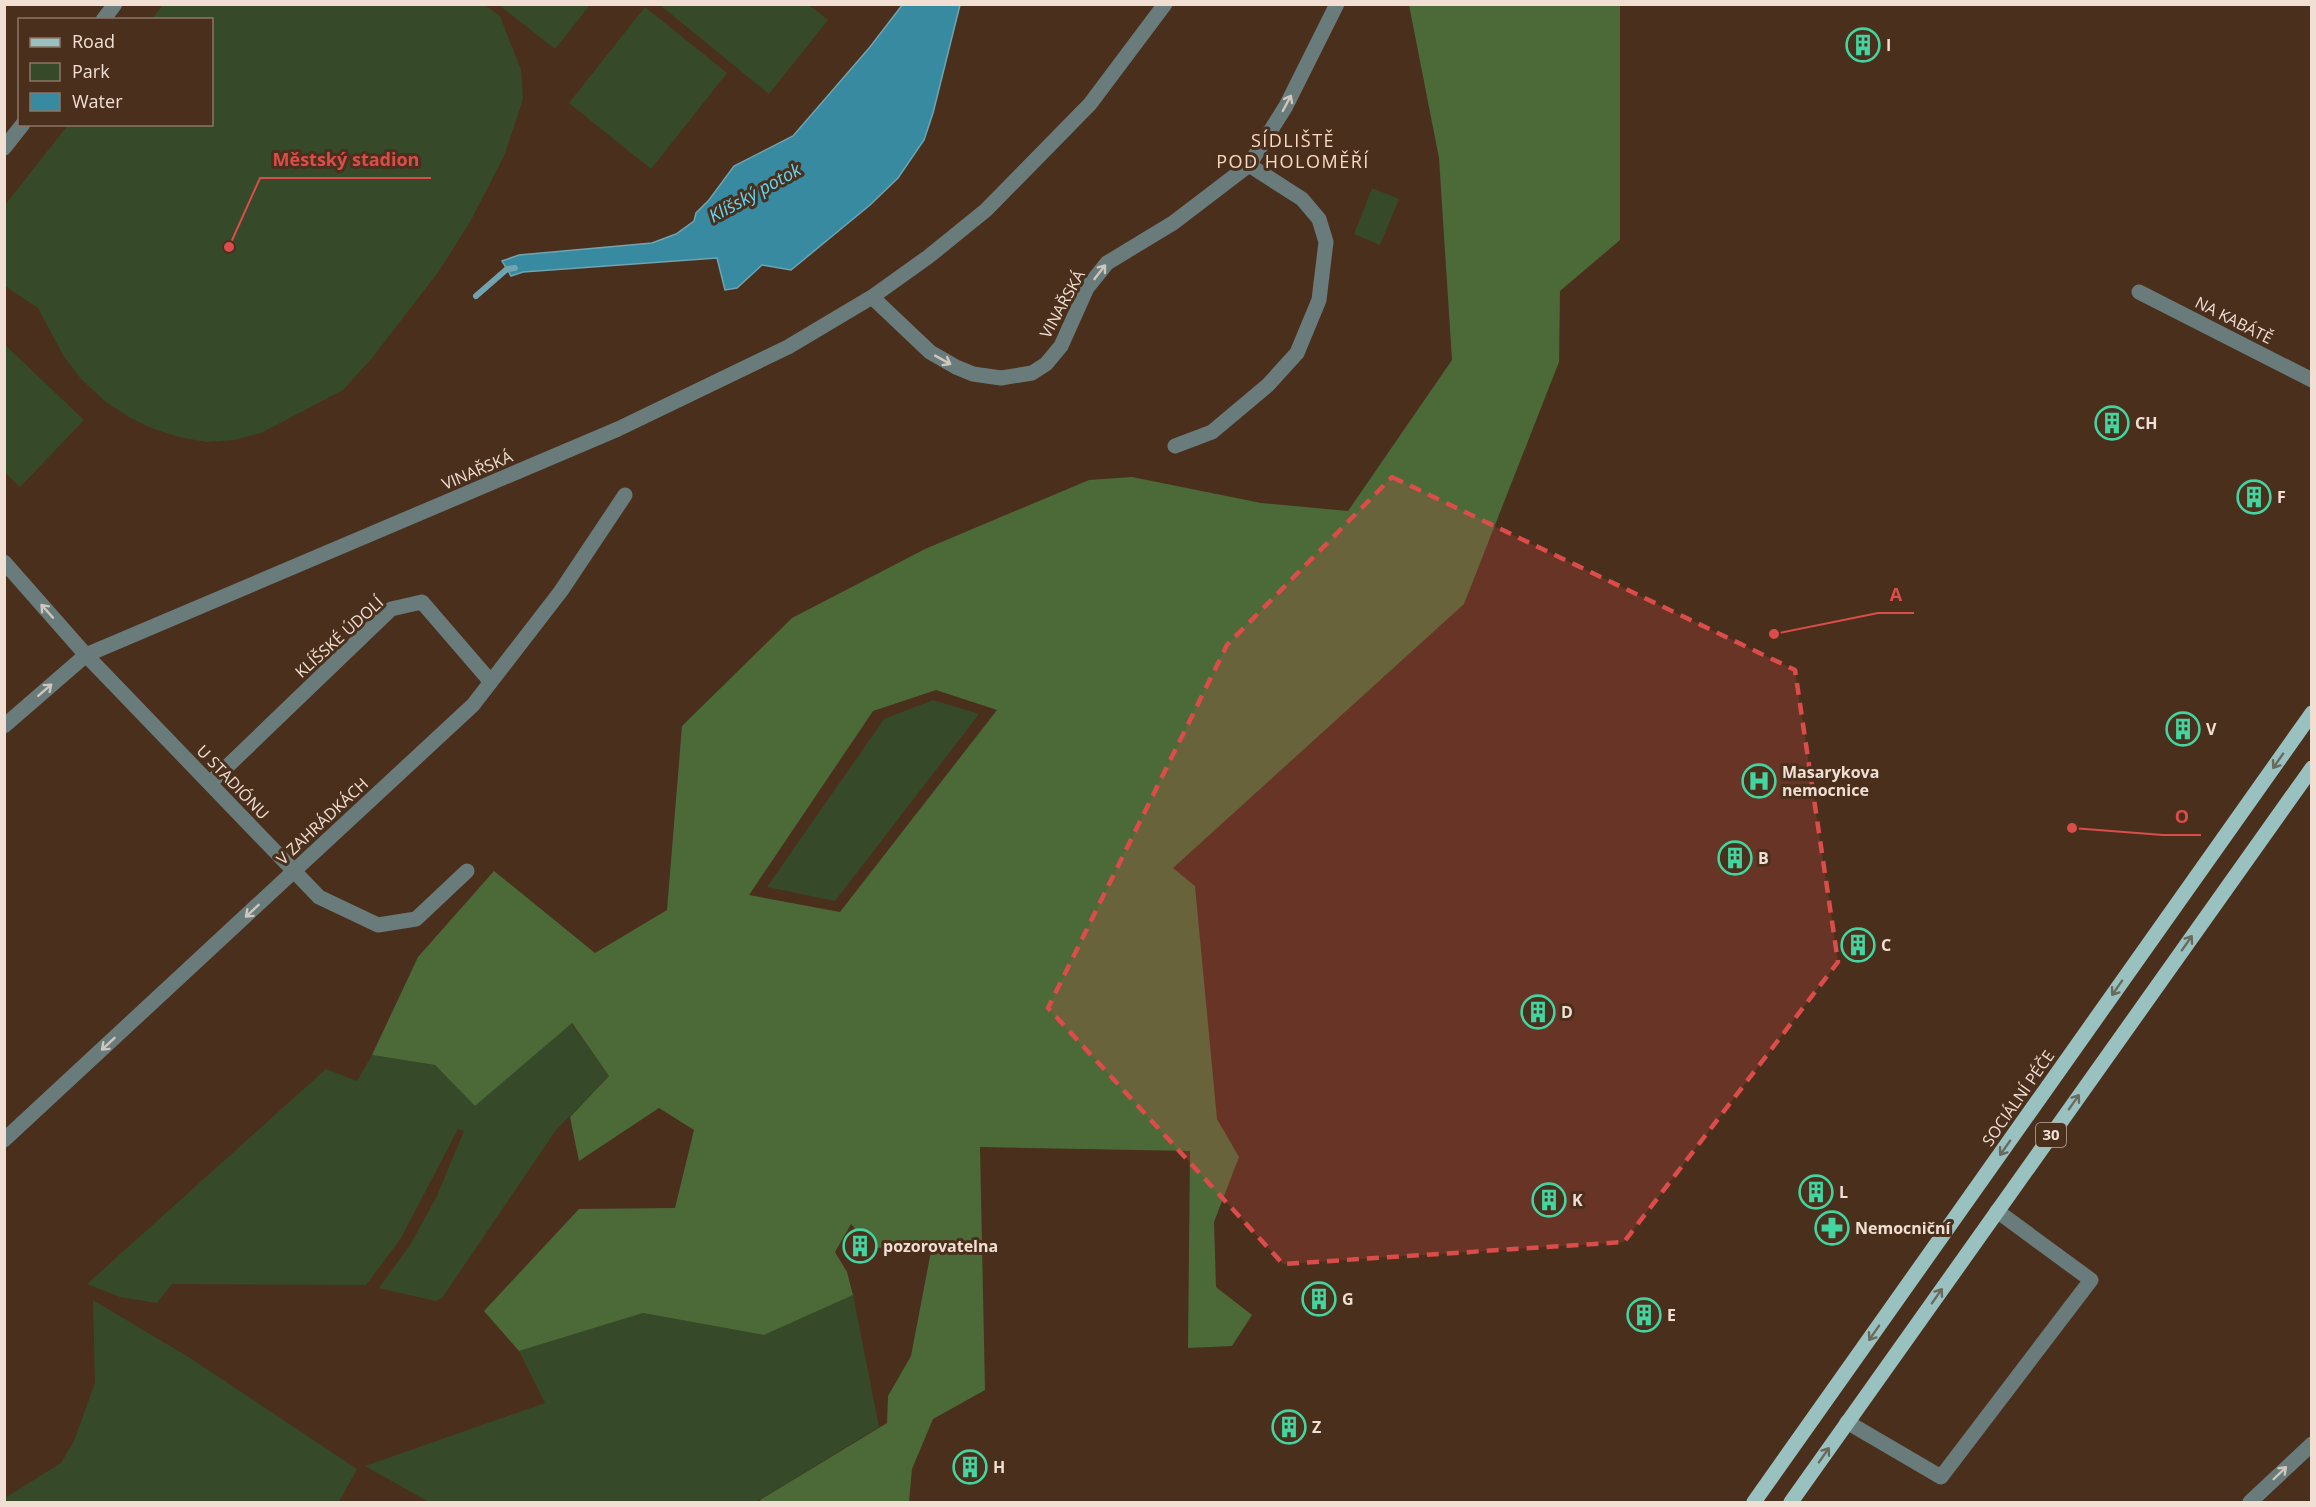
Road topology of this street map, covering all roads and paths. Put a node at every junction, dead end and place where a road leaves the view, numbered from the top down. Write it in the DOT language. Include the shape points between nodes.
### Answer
graph roads {
  1 [pos="115,4"];
  2 [pos="1165,4"];
  3 [pos="1337,4"];
  4 [pos="104,18"];
  5 [pos="21,126"];
  6 [pos="4,148"];
  7 [pos="1249,165"];
  8 [pos="2139,292"];
  9 [pos="872,297"];
  10 [pos="2312,380"];
  11 [pos="1175,446"];
  12 [pos="625,495"];
  13 [pos="4,562"];
  14 [pos="86,655"];
  15 [pos="491,682"];
  16 [pos="2312,713"];
  17 [pos="4,726"];
  18 [pos="2312,768"];
  19 [pos="210,783"];
  20 [pos="294,871"];
  21 [pos="467,871"];
  22 [pos="4,1140"];
  23 [pos="1997,1211"];
  24 [pos="1847,1422"];
  25 [pos="2312,1444"];
  26 [pos="1754,1503"];
  27 [pos="1791,1503"];
  28 [pos="2250,1503"];
  1 -- 4 [label="street"];
  2 -- 9 [label="street, VINAŘSKÁ" via="1090,104 986,210"];
  7 -- 3 [label="street, VINAŘSKÁ, one-way" via="1286,106"];
  5 -- 6 [label="street"];
  9 -- 7 [label="street, VINAŘSKÁ, one-way" via="930,352 956,367 1001,378 1032,373 1061,346 1087,288 1107,263 1173,223"];
  7 -- 11 [label="street" via="1302,199 1319,219 1326,242 1319,300 1297,353 1268,385 1212,432"];
  8 -- 10 [label="street, NA KABÁTĚ"];
  9 -- 14 [label="street, VINAŘSKÁ" via="788,347 618,429"];
  12 -- 15 [label="street, V ZAHRÁDKÁCH" via="561,591"];
  14 -- 13 [label="street, U STADIÓNU, one-way"];
  17 -- 14 [label="street, VINAŘSKÁ, one-way"];
  14 -- 19 [label="street, U STADIÓNU"];
  15 -- 19 [label="street, KLÍŠSKÉ ÚDOLÍ" via="422,602 391,609"];
  15 -- 20 [label="street, V ZAHRÁDKÁCH" via="473,705"];
  16 -- 26 [label="main road, SOCIÁLNÍ PÉČE / 30, one-way"];
  23 -- 18 [label="main road, 30, one-way"];
  19 -- 20 [label="street, U STADIÓNU"];
  20 -- 21 [label="street, U STADIÓNU" via="319,897 378,926 416,919"];
  20 -- 22 [label="street, V ZAHRÁDKÁCH, one-way"];
  24 -- 23 [label="main road, 30, one-way"];
  23 -- 24 [label="street" via="2091,1280 1941,1477"];
  27 -- 24 [label="main road, 30, one-way"];
  28 -- 25 [label="street, one-way"];
}
